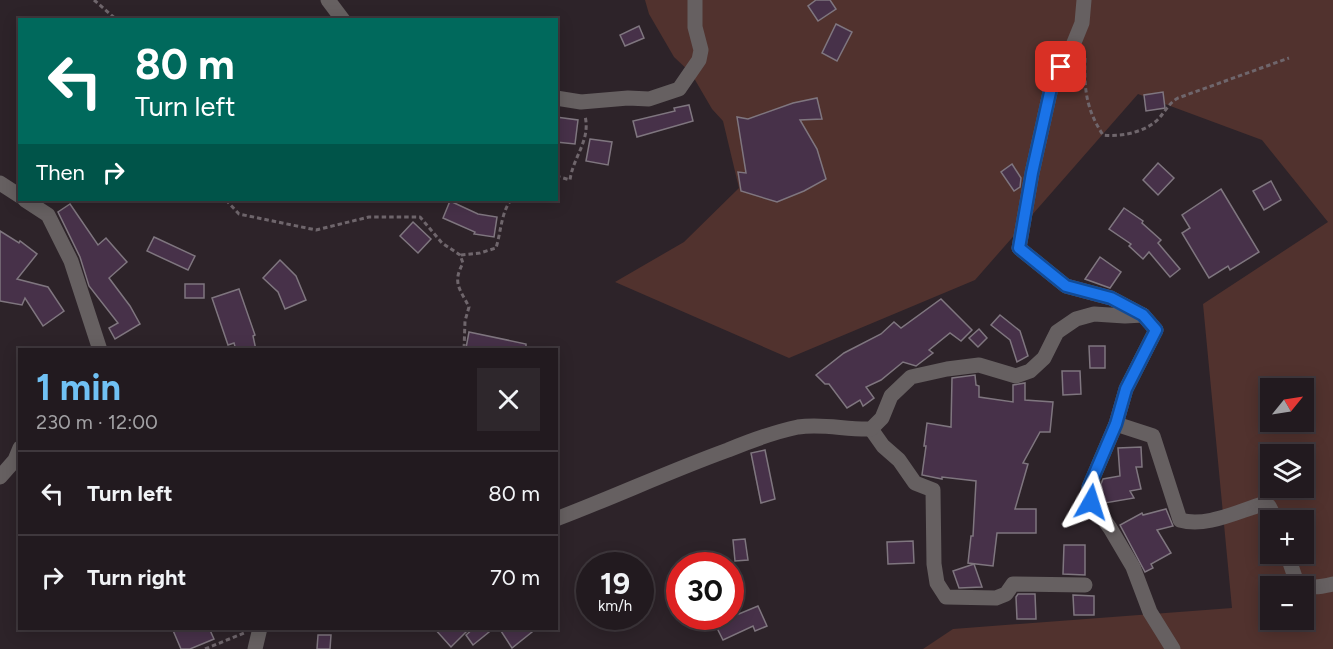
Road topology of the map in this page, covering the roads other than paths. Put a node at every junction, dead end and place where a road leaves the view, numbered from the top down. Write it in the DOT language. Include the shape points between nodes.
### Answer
graph roads {
  1 [pos="328,0"];
  2 [pos="695,0"];
  3 [pos="1084,0"];
  4 [pos="342,18"];
  5 [pos="558,98"];
  6 [pos="0,183"];
  7 [pos="18,195"];
  8 [pos="27,201"];
  9 [pos="1143,315"];
  10 [pos="99,348"];
  11 [pos="1116,424"];
  12 [pos="871,429"];
  13 [pos="18,453"];
  14 [pos="0,477"];
  15 [pos="1271,510"];
  16 [pos="558,518"];
  17 [pos="1290,564"];
  18 [pos="1333,584"];
  19 [pos="1085,585"];
  20 [pos="254,630"];
  21 [pos="255,649"];
  22 [pos="1173,649"];
  1 -- 4 [label="street"];
  2 -- 5 [label="street" via="695,27 701,50 699,60 679,89 649,99 581,102"];
  3 -- 9 [label="street" via="1082,23 1069,56 1053,79 1019,248 1066,286 1111,298"];
  6 -- 7 [label="street"];
  8 -- 10 [label="street" via="48,215 71,261"];
  9 -- 11 [label="street" via="1156,330 1126,389"];
  9 -- 12 [label="street" via="1094,314 1076,319 1057,332 1044,358 1030,371 1016,376 979,365 911,377 891,396 882,418"];
  11 -- 15 [label="street" via="1154,436 1180,520 1208,520 1263,504"];
  11 -- 22 [label="street" via="1089,487 1091,502 1133,567 1150,612"];
  12 -- 16 [label="street" via="826,425 798,427 766,436"];
  12 -- 19 [label="street" via="915,483 933,490 934,564 937,583 946,597 996,598 1006,594 1012,584"];
  13 -- 14 [label="street"];
  17 -- 18 [label="street" via="1297,583 1305,587"];
  20 -- 21 [label="street"];
}
